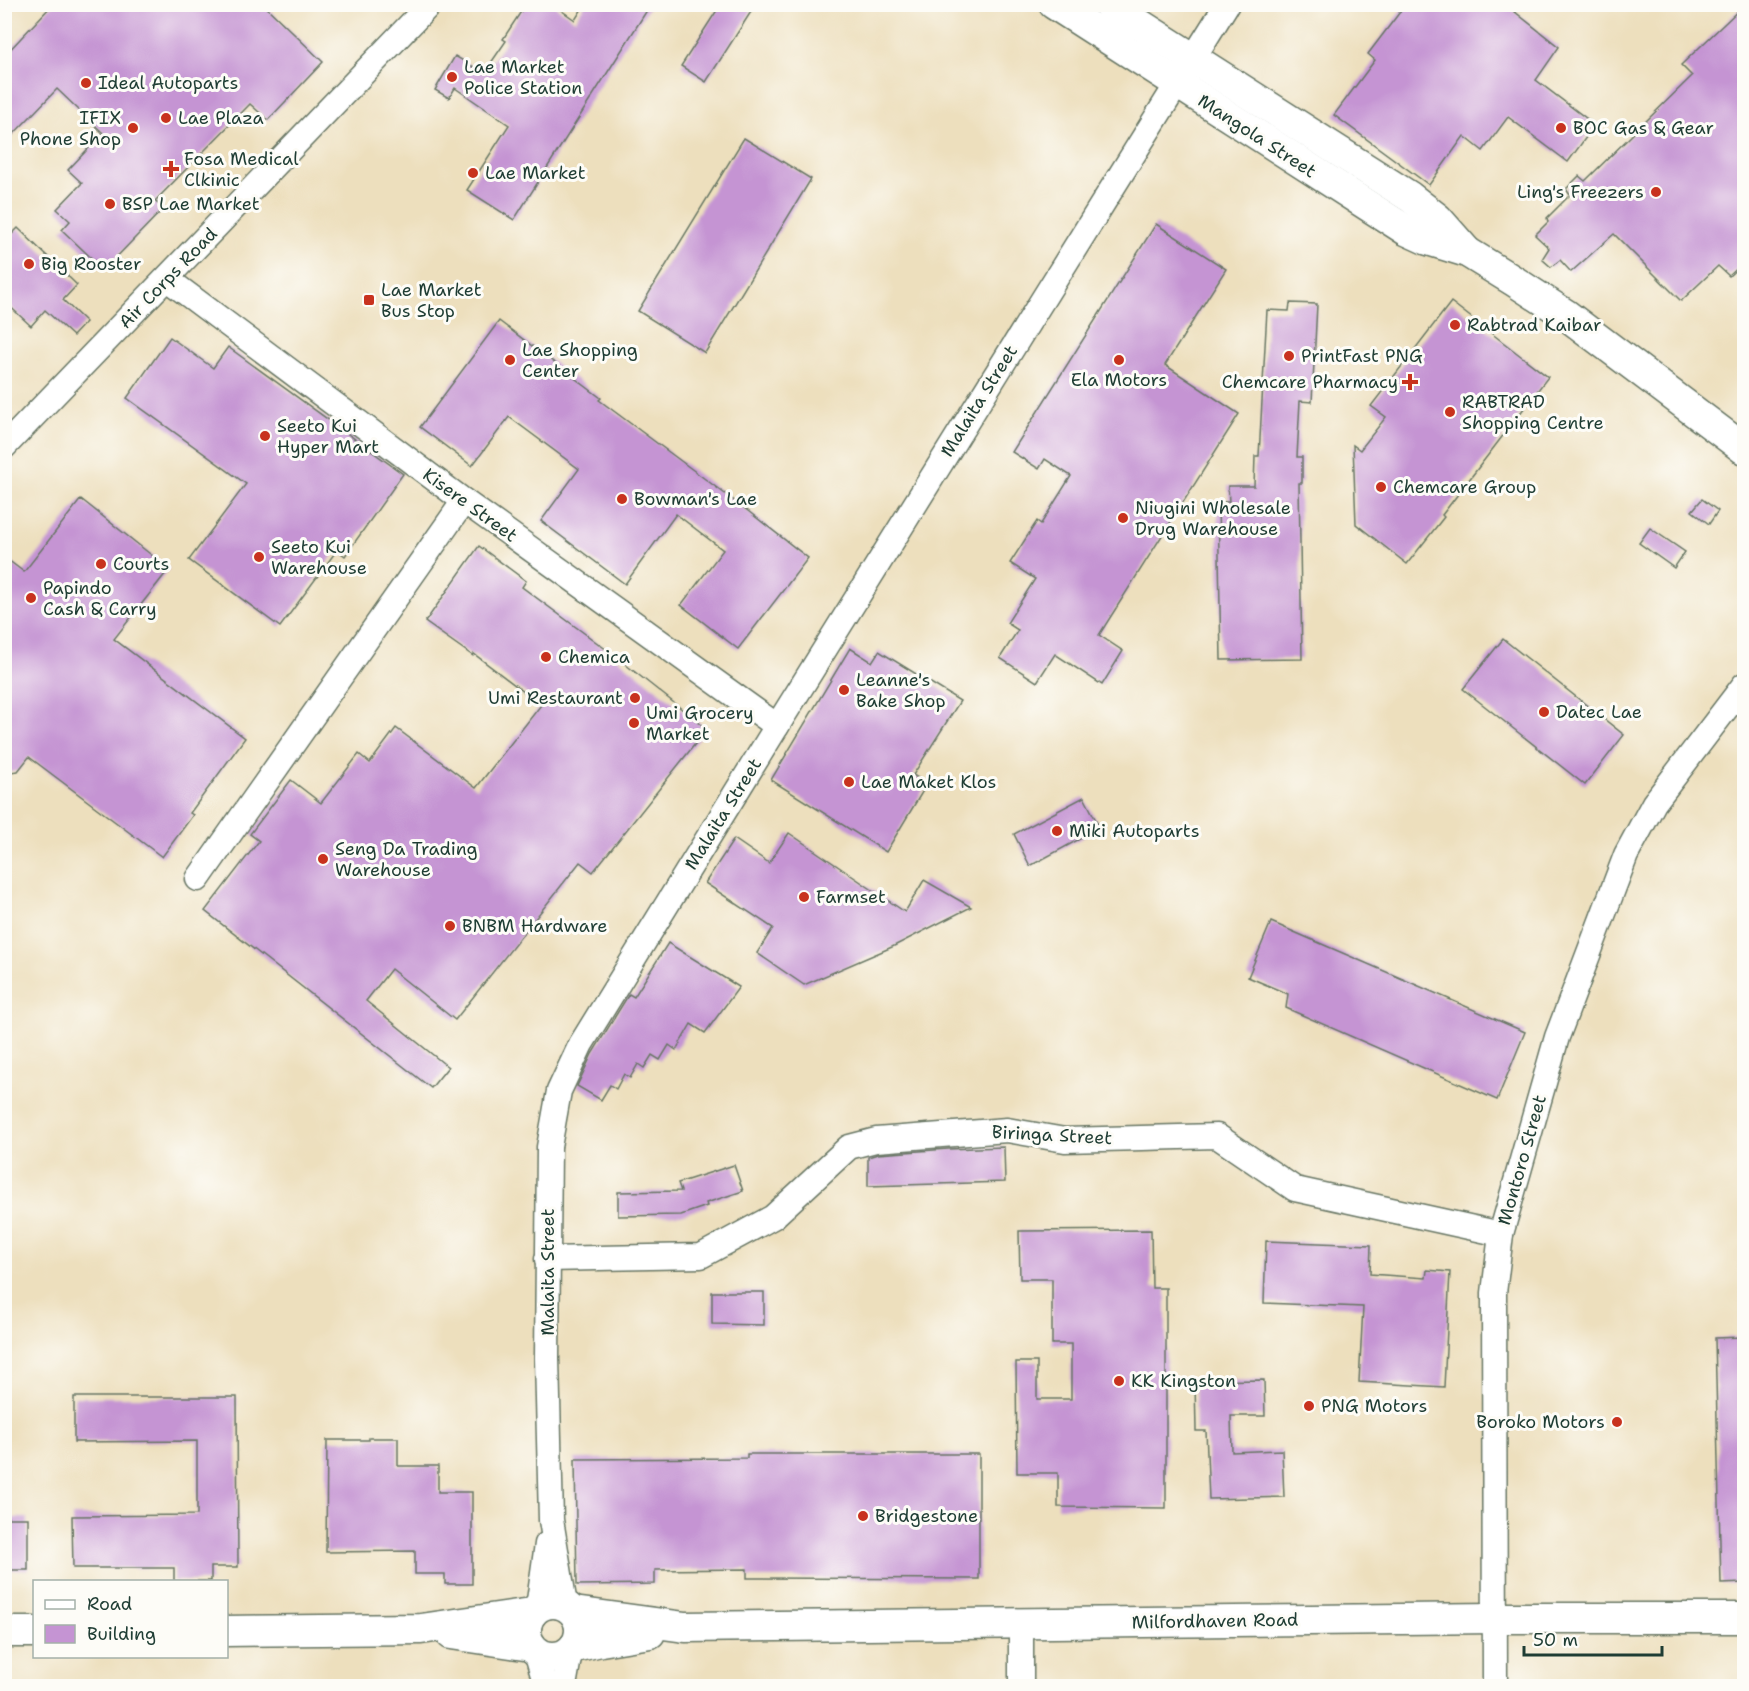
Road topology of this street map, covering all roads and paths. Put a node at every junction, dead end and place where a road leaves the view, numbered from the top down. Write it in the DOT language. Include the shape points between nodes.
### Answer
graph roads {
  1 [pos="430,4"];
  2 [pos="1054,4"];
  3 [pos="1108,4"];
  4 [pos="1227,4"];
  5 [pos="1192,58"];
  6 [pos="1177,84"];
  7 [pos="1467,252"];
  8 [pos="167,279"];
  9 [pos="4,447"];
  10 [pos="1744,449"];
  11 [pos="464,501"];
  12 [pos="1744,685"];
  13 [pos="777,726"];
  14 [pos="198,879"];
  15 [pos="1501,1234"];
  16 [pos="547,1259"];
  17 [pos="552,1610"];
  18 [pos="1495,1618"];
  19 [pos="1744,1618"];
  20 [pos="1021,1624"];
  21 [pos="685,1627"];
  22 [pos="421,1629"];
  23 [pos="228,1631"];
  24 [pos="4,1632"];
  25 [pos="33,1632"];
  26 [pos="534,1649"];
  27 [pos="572,1650"];
  28 [pos="546,1686"];
  29 [pos="564,1686"];
  30 [pos="1021,1686"];
  31 [pos="1495,1686"];
  1 -- 8 [label="street, Air Corps Road"];
  2 -- 6 [label="main road, Mangola Street"];
  3 -- 5 [label="main road, Mangola Street"];
  4 -- 5 [label="street"];
  5 -- 6 [label="street, Malaita Street"];
  5 -- 7 [label="main road, Mangola Street" via="1410,197 1437,218"];
  6 -- 7 [label="main road, Mangola Street" via="1406,230"];
  6 -- 13 [label="street, Malaita Street"];
  7 -- 10 [label="main road, Mangola Street" via="1565,314"];
  8 -- 9 [label="street, Air Corps Road"];
  8 -- 11 [label="street, Kisere Street"];
  11 -- 13 [label="street, Kisere Street"];
  11 -- 14 [label="street"];
  12 -- 15 [label="street, Montoro Street" via="1654,803 1626,855 1557,1037"];
  13 -- 16 [label="street, Malaita Street" via="581,1044 559,1091 549,1147"];
  15 -- 16 [label="street, Biringa Street" via="1295,1189 1217,1136 1065,1140 1007,1130 876,1140 849,1147 773,1217 701,1256"];
  15 -- 18 [label="street, Montoro Street" via="1494,1293"];
  16 -- 17 [label="street, Malaita Street"];
  17 -- 21 [label="main road, Milfordhaven Road"];
  17 -- 22 [label="main road, Milfordhaven Road"];
  17 -- 26 [label="main road" via="528,1620 527,1638"];
  17 -- 27 [label="main road" via="578,1619 580,1634"];
  18 -- 19 [label="main road, Milfordhaven Road"];
  18 -- 20 [label="main road, Milfordhaven Road"];
  18 -- 31 [label="street, Montoro Street"];
  20 -- 21 [label="main road, Milfordhaven Road"];
  20 -- 30 [label="street"];
  21 -- 27 [label="main road, Milfordhaven Road" via="601,1641"];
  22 -- 23 [label="main road, Milfordhaven Road"];
  22 -- 26 [label="main road, Milfordhaven Road"];
  24 -- 25 [label="main road"];
  26 -- 27 [label="main road" via="549,1657"];
  26 -- 28 [label="street"];
  27 -- 29 [label="street"];
}
